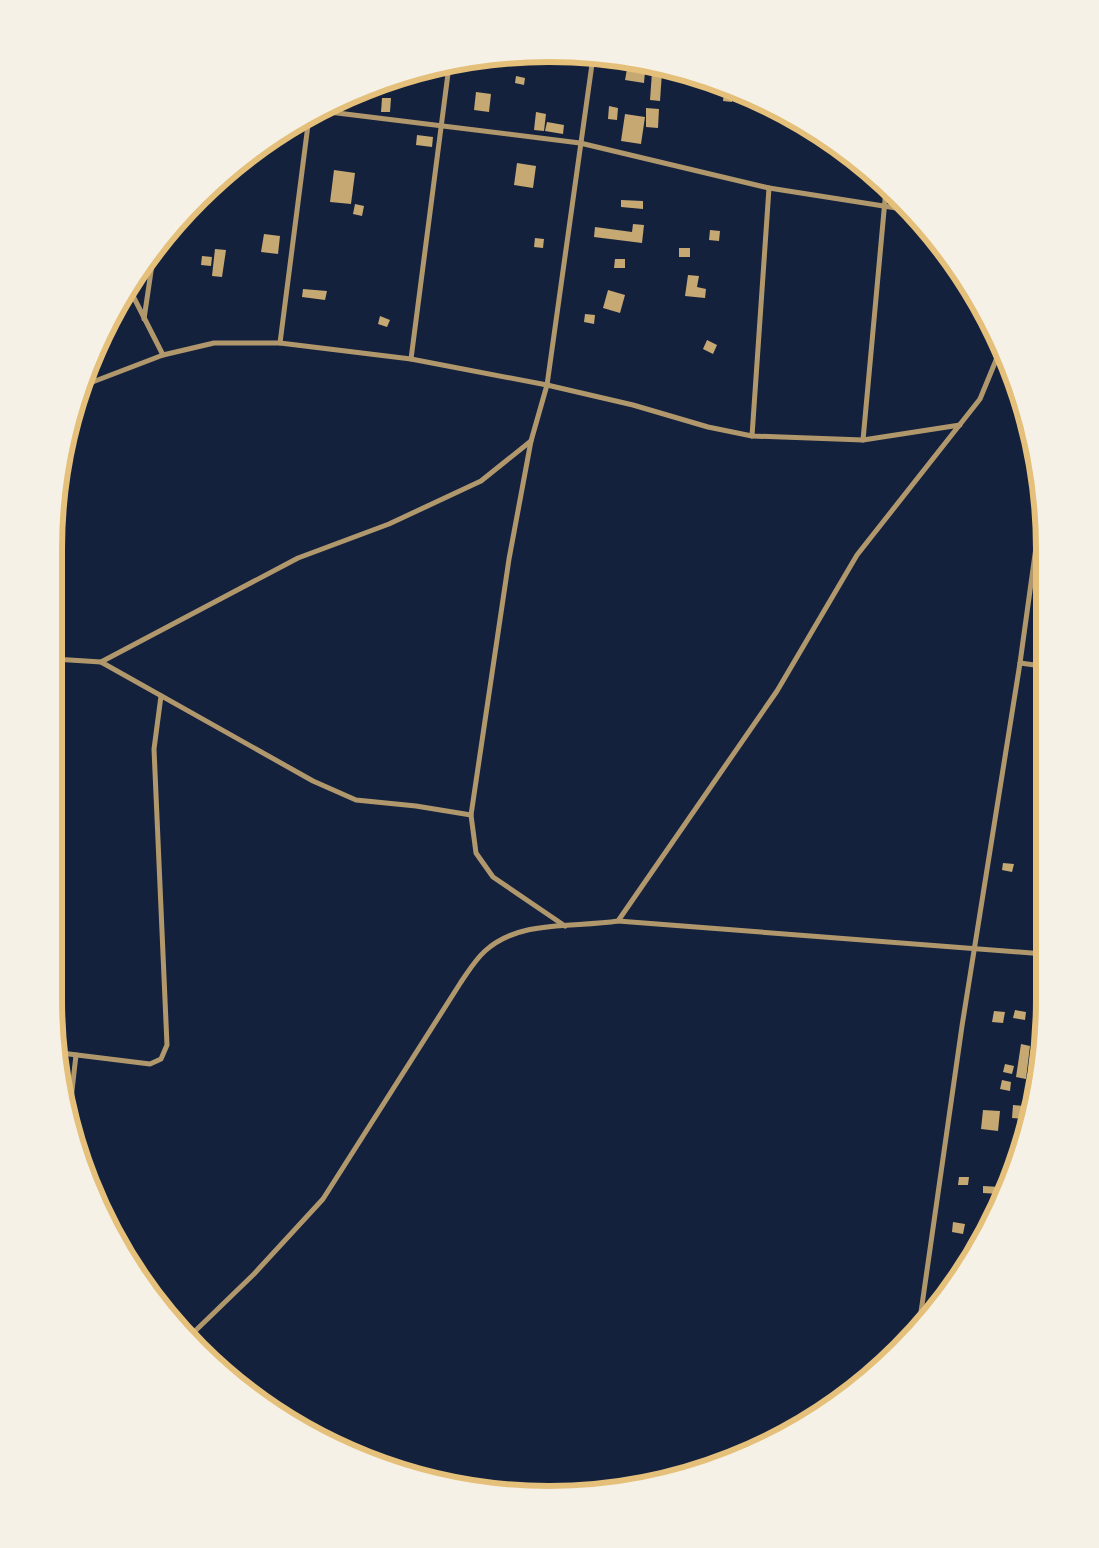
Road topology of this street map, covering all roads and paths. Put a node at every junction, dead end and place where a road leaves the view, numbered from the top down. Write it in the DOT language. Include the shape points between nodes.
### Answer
graph roads {
  1 [pos="592,65"];
  2 [pos="448,73"];
  3 [pos="335,113"];
  4 [pos="441,125"];
  5 [pos="308,127"];
  6 [pos="580,143"];
  7 [pos="769,188"];
  8 [pos="885,197"];
  9 [pos="884,207"];
  10 [pos="897,209"];
  11 [pos="151,270"];
  12 [pos="133,297"];
  13 [pos="144,319"];
  14 [pos="280,343"];
  15 [pos="164,355"];
  16 [pos="410,359"];
  17 [pos="997,359"];
  18 [pos="92,382"];
  19 [pos="547,385"];
  20 [pos="960,425"];
  21 [pos="752,436"];
  22 [pos="863,440"];
  23 [pos="531,441"];
  24 [pos="1036,548"];
  25 [pos="62,660"];
  26 [pos="101,662"];
  27 [pos="1020,664"];
  28 [pos="1036,665"];
  29 [pos="160,696"];
  30 [pos="471,816"];
  31 [pos="618,921"];
  32 [pos="566,926"];
  33 [pos="974,948"];
  34 [pos="1036,953"];
  35 [pos="66,1054"];
  36 [pos="76,1055"];
  37 [pos="72,1093"];
  38 [pos="921,1314"];
  39 [pos="194,1332"];
  1 -- 6 [label="street"];
  2 -- 4 [label="street"];
  3 -- 4 [label="street"];
  4 -- 6 [label="street"];
  4 -- 16 [label="street"];
  5 -- 14 [label="street"];
  6 -- 7 [label="street"];
  6 -- 19 [label="street"];
  7 -- 9 [label="street"];
  7 -- 21 [label="street"];
  8 -- 9 [label="street"];
  9 -- 10 [label="street"];
  9 -- 22 [label="street"];
  11 -- 13 [label="street"];
  12 -- 13 [label="street"];
  13 -- 15 [label="street"];
  14 -- 15 [label="street" via="214,343"];
  14 -- 16 [label="street"];
  15 -- 18 [label="street"];
  16 -- 19 [label="street"];
  17 -- 20 [label="street" via="980,399"];
  19 -- 21 [label="street"];
  19 -- 23 [label="street"];
  20 -- 22 [label="street"];
  20 -- 31 [label="street" via="857,555 777,691"];
  21 -- 22 [label="street"];
  23 -- 26 [label="street" via="481,481 389,524 298,558"];
  23 -- 30 [label="street" via="509,559"];
  24 -- 27 [label="street"];
  25 -- 26 [label="street"];
  26 -- 29 [label="street"];
  27 -- 28 [label="street"];
  27 -- 33 [label="street"];
  29 -- 30 [label="street" via="313,781 356,800"];
  29 -- 36 [label="street" via="154,749 167,1045 161,1059 150,1064"];
  30 -- 32 [label="street" via="476,853 493,877"];
  31 -- 32 [label="street"];
  31 -- 33 [label="street"];
  32 -- 39 [label="street" via="542,926 511,935 485,951 456,990 323,1200"];
  33 -- 34 [label="street"];
  33 -- 38 [label="street"];
  35 -- 36 [label="street"];
  36 -- 37 [label="street"];
}
